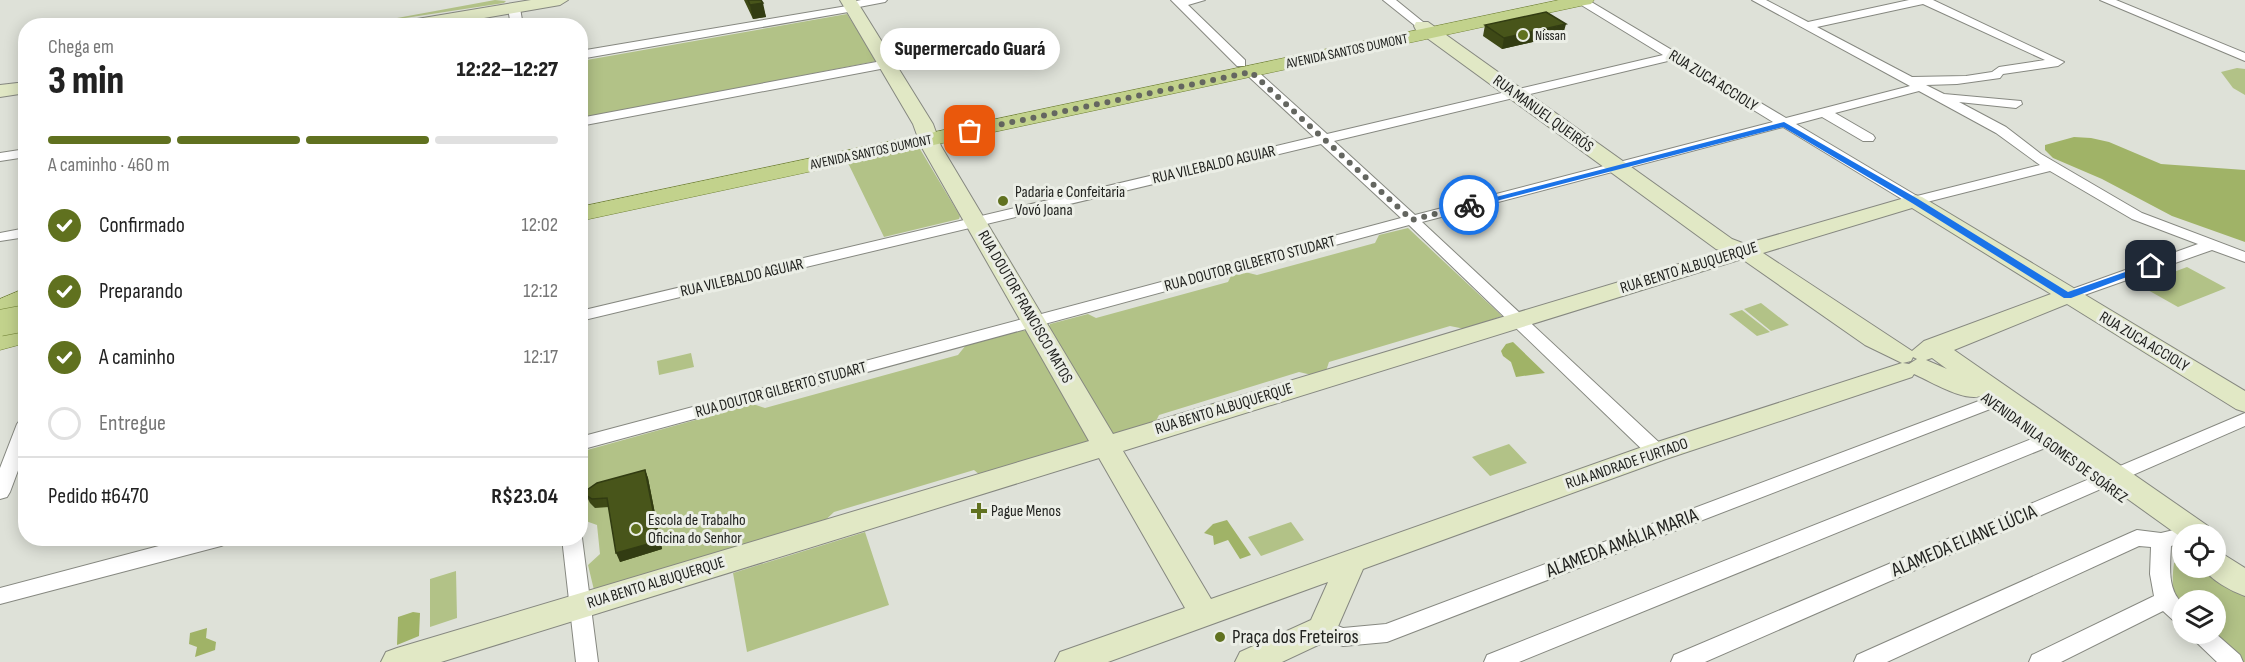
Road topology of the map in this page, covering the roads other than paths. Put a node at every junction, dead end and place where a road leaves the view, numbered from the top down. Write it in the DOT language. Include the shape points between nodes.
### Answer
graph roads {
  1 [pos="560,0"];
  2 [pos="881,0"];
  3 [pos="1199,0"];
  4 [pos="1389,0"];
  5 [pos="1548,0"];
  6 [pos="1583,0"];
  7 [pos="1758,0"];
  8 [pos="1924,0"];
  9 [pos="2106,0"];
  10 [pos="1178,2"];
  11 [pos="851,4"];
  12 [pos="514,8"];
  13 [pos="453,18"];
  14 [pos="516,18"];
  15 [pos="1806,26"];
  16 [pos="1426,29"];
  17 [pos="588,53"];
  18 [pos="1673,56"];
  19 [pos="2245,57"];
  20 [pos="887,64"];
  21 [pos="1246,67"];
  22 [pos="1906,79"];
  23 [pos="1921,87"];
  24 [pos="18,88"];
  25 [pos="0,91"];
  26 [pos="1516,94"];
  27 [pos="1938,96"];
  28 [pos="2016,104"];
  29 [pos="1825,113"];
  30 [pos="588,120"];
  31 [pos="1784,124"];
  32 [pos="927,135"];
  33 [pos="1868,138"];
  34 [pos="1323,140"];
  35 [pos="18,154"];
  36 [pos="0,157"];
  37 [pos="1616,166"];
  38 [pos="2052,166"];
  39 [pos="749,172"];
  40 [pos="1915,201"];
  41 [pos="588,202"];
  42 [pos="588,212"];
  43 [pos="1412,220"];
  44 [pos="975,222"];
  45 [pos="18,234"];
  46 [pos="0,237"];
  47 [pos="2214,244"];
  48 [pos="1745,251"];
  49 [pos="2245,257"];
  50 [pos="2067,296"];
  51 [pos="18,300"];
  52 [pos="0,309"];
  53 [pos="588,314"];
  54 [pos="18,316"];
  55 [pos="18,320"];
  56 [pos="1519,320"];
  57 [pos="1033,322"];
  58 [pos="0,325"];
  59 [pos="18,336"];
  60 [pos="0,340"];
  61 [pos="1912,360"];
  62 [pos="1988,393"];
  63 [pos="2245,403"];
  64 [pos="2245,419"];
  65 [pos="2044,441"];
  66 [pos="588,442"];
  67 [pos="1105,445"];
  68 [pos="14,451"];
  69 [pos="1657,452"];
  70 [pos="2108,480"];
  71 [pos="0,492"];
  72 [pos="2172,532"];
  73 [pos="2172,538"];
  74 [pos="191,546"];
  75 [pos="573,546"];
  76 [pos="2172,552"];
  77 [pos="2226,553"];
  78 [pos="1352,561"];
  79 [pos="2245,567"];
  80 [pos="2226,571"];
  81 [pos="2245,585"];
  82 [pos="0,596"];
  83 [pos="2165,600"];
  84 [pos="581,606"];
  85 [pos="2172,607"];
  86 [pos="1204,614"];
  87 [pos="1322,629"];
  88 [pos="2212,644"];
  89 [pos="398,662"];
  90 [pos="587,662"];
  91 [pos="1071,662"];
  92 [pos="1251,662"];
  93 [pos="1495,662"];
  94 [pos="1682,662"];
  95 [pos="1865,662"];
  96 [pos="2040,662"];
  97 [pos="2230,662"];
  1 -- 12 [label="street"];
  2 -- 11 [label="street"];
  3 -- 10 [label="street"];
  4 -- 16 [label="street"];
  5 -- 16 [label="main road, AVENIDA SANTOS DUMONT"];
  6 -- 16 [label="main road, AVENIDA SANTOS DUMONT"];
  6 -- 18 [label="street, RUA ZUCA ACCIOLY"];
  7 -- 15 [label="street"];
  8 -- 15 [label="street"];
  8 -- 22 [label="street" via="2058,62 2016,67 1964,81"];
  9 -- 19 [label="street"];
  10 -- 21 [label="street"];
  11 -- 17 [label="street"];
  11 -- 20 [label="street, RUA DOUTOR FRANCISCO MATOS"];
  12 -- 13 [label="street"];
  12 -- 14 [label="street"];
  15 -- 22 [label="street"];
  16 -- 21 [label="main road, AVENIDA SANTOS DUMONT"];
  16 -- 26 [label="street, RUA MANUEL QUEIRÓS"];
  18 -- 26 [label="street, RUA VILEBALDO AGUIAR"];
  18 -- 31 [label="street, RUA ZUCA ACCIOLY"];
  20 -- 30 [label="street"];
  20 -- 32 [label="street, RUA DOUTOR FRANCISCO MATOS"];
  21 -- 32 [label="main road, AVENIDA SANTOS DUMONT"];
  21 -- 34 [label="street"];
  22 -- 23 [label="street"];
  23 -- 27 [label="street"];
  23 -- 29 [label="street, RUA DOUTOR GILBERTO STUDART"];
  24 -- 25 [label="street"];
  26 -- 34 [label="street, RUA VILEBALDO AGUIAR"];
  26 -- 37 [label="street, RUA MANUEL QUEIRÓS"];
  27 -- 28 [label="street"];
  27 -- 38 [label="street" via="2001,130"];
  29 -- 31 [label="street, RUA DOUTOR GILBERTO STUDART"];
  29 -- 33 [label="street"];
  31 -- 37 [label="street, RUA DOUTOR GILBERTO STUDART"];
  31 -- 40 [label="street, RUA ZUCA ACCIOLY"];
  32 -- 39 [label="main road, AVENIDA SANTOS DUMONT"];
  32 -- 44 [label="street, RUA DOUTOR FRANCISCO MATOS"];
  34 -- 43 [label="street"];
  34 -- 44 [label="street, RUA VILEBALDO AGUIAR"];
  35 -- 36 [label="street"];
  37 -- 43 [label="street, RUA DOUTOR GILBERTO STUDART"];
  37 -- 48 [label="street, RUA MANUEL QUEIRÓS" via="1724,244"];
  38 -- 40 [label="street, RUA BENTO ALBUQUERQUE"];
  38 -- 47 [label="street" via="2137,216"];
  39 -- 41 [label="main road, AVENIDA SANTOS DUMONT"];
  39 -- 42 [label="main road, AVENIDA SANTOS DUMONT"];
  40 -- 48 [label="street, RUA BENTO ALBUQUERQUE"];
  40 -- 50 [label="street, RUA ZUCA ACCIOLY"];
  43 -- 56 [label="street"];
  43 -- 57 [label="street, RUA DOUTOR GILBERTO STUDART"];
  44 -- 53 [label="street, RUA VILEBALDO AGUIAR"];
  44 -- 57 [label="street, RUA DOUTOR FRANCISCO MATOS"];
  45 -- 46 [label="street"];
  47 -- 49 [label="street"];
  47 -- 50 [label="street, RUA ANDRADE FURTADO"];
  48 -- 56 [label="street, RUA BENTO ALBUQUERQUE"];
  48 -- 61 [label="street, RUA MANUEL QUEIRÓS" via="1874,339"];
  50 -- 61 [label="street, RUA ANDRADE FURTADO"];
  50 -- 63 [label="street, RUA ZUCA ACCIOLY"];
  51 -- 52 [label="main road"];
  54 -- 58 [label="main road"];
  55 -- 58 [label="main road, bridge"];
  56 -- 67 [label="street, RUA BENTO ALBUQUERQUE"];
  56 -- 69 [label="street"];
  57 -- 66 [label="street, RUA DOUTOR GILBERTO STUDART"];
  57 -- 67 [label="street, RUA DOUTOR FRANCISCO MATOS"];
  59 -- 60 [label="main road"];
  61 -- 62 [label="street, AVENIDA NILA GOMES DE SOÁREZ"];
  61 -- 69 [label="street, RUA ANDRADE FURTADO"];
  62 -- 65 [label="street, AVENIDA NILA GOMES DE SOÁREZ"];
  62 -- 70 [label="street, AVENIDA NILA GOMES DE SOÁREZ"];
  62 -- 87 [label="street, ALAMEDA AMÁLIA MARIA" via="1386,633 1343,637"];
  64 -- 70 [label="street, ALAMEDA ELIANE LÚCIA"];
  65 -- 70 [label="street, AVENIDA NILA GOMES DE SOÁREZ"];
  65 -- 93 [label="street"];
  67 -- 84 [label="street, RUA BENTO ALBUQUERQUE"];
  67 -- 86 [label="street, RUA DOUTOR FRANCISCO MATOS"];
  68 -- 71 [label="street"];
  69 -- 78 [label="street, RUA ANDRADE FURTADO"];
  70 -- 72 [label="street, AVENIDA NILA GOMES DE SOÁREZ"];
  70 -- 94 [label="street, ALAMEDA ELIANE LÚCIA"];
  73 -- 95 [label="street" via="2137,538"];
  74 -- 82 [label="street"];
  75 -- 84 [label="street"];
  76 -- 83 [label="street" via="2160,574"];
  77 -- 79 [label="street"];
  78 -- 86 [label="street, RUA ANDRADE FURTADO"];
  78 -- 87 [label="street"];
  80 -- 81 [label="street"];
  83 -- 85 [label="street"];
  83 -- 96 [label="street"];
  84 -- 89 [label="street, RUA BENTO ALBUQUERQUE"];
  84 -- 90 [label="street"];
  86 -- 91 [label="street, RUA ANDRADE FURTADO"];
  87 -- 92 [label="street"];
  88 -- 97 [label="street"];
}
